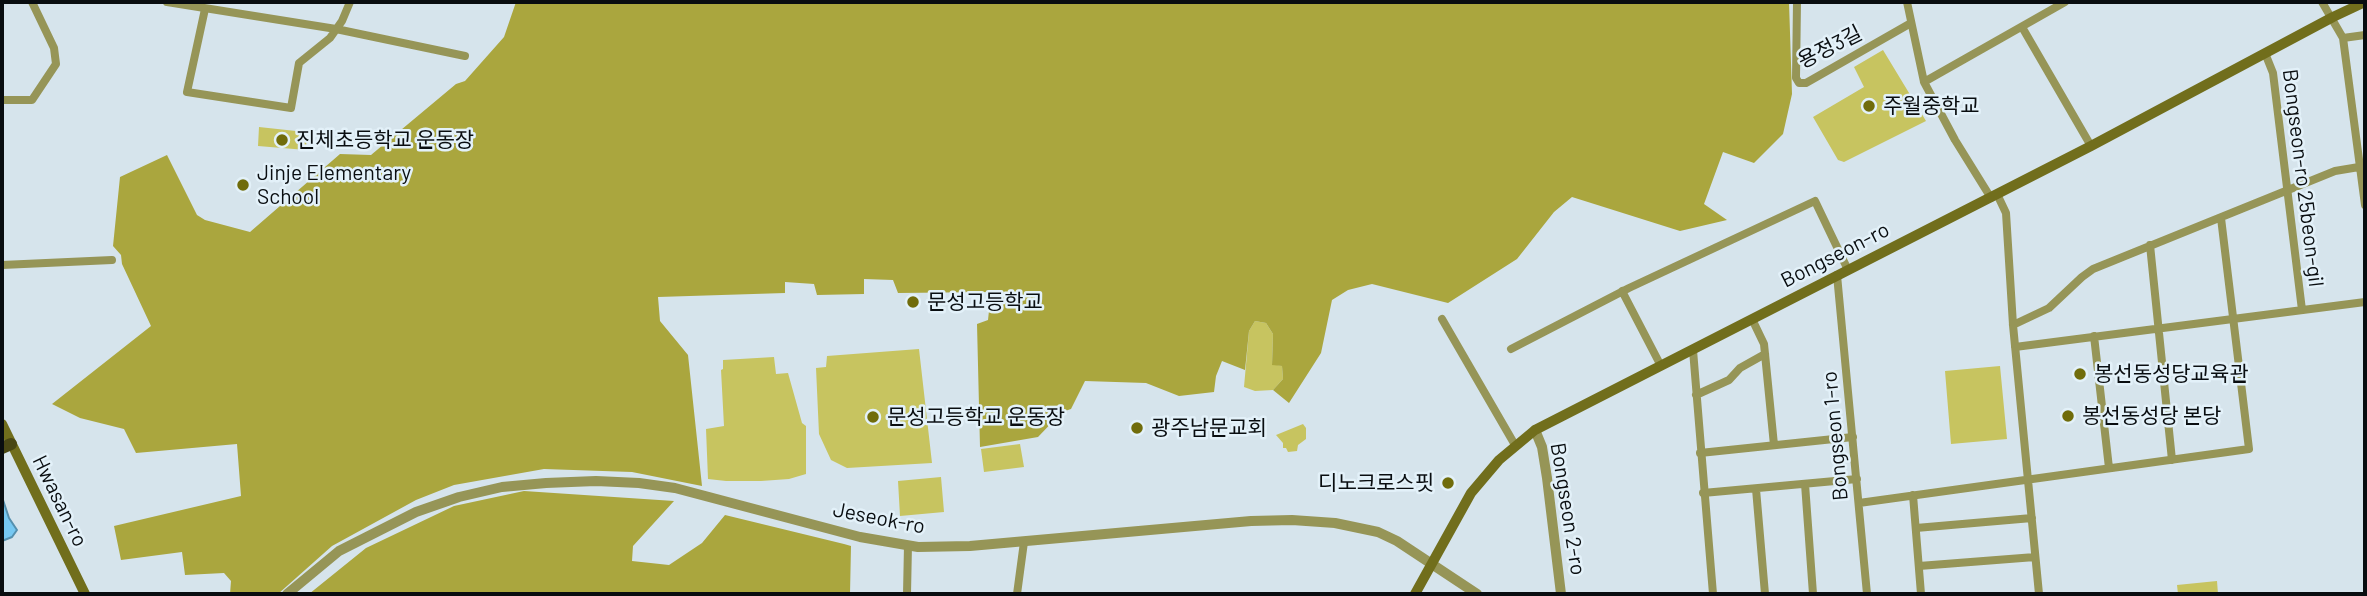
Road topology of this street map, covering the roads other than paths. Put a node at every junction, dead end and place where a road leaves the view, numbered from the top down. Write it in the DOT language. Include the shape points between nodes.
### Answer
graph roads {
  1 [pos="32,2"];
  2 [pos="167,2"];
  3 [pos="350,2"];
  4 [pos="1797,2"];
  5 [pos="1907,2"];
  6 [pos="2065,2"];
  7 [pos="2322,2"];
  8 [pos="2357,2"];
  9 [pos="2365,2"];
  10 [pos="2052,5"];
  11 [pos="205,9"];
  12 [pos="2333,17"];
  13 [pos="1911,23"];
  14 [pos="2022,27"];
  15 [pos="336,29"];
  16 [pos="2365,35"];
  17 [pos="2343,38"];
  18 [pos="2265,53"];
  19 [pos="465,56"];
  20 [pos="1924,82"];
  21 [pos="2,100"];
  22 [pos="2091,146"];
  23 [pos="2363,166"];
  24 [pos="2287,191"];
  25 [pos="1994,196"];
  26 [pos="2365,205"];
  27 [pos="2221,218"];
  28 [pos="2150,245"];
  29 [pos="112,260"];
  30 [pos="2,265"];
  31 [pos="1848,270"];
  32 [pos="1837,275"];
  33 [pos="1622,291"];
  34 [pos="2365,302"];
  35 [pos="2302,310"];
  36 [pos="2233,318"];
  37 [pos="1752,319"];
  38 [pos="1442,320"];
  39 [pos="2013,325"];
  40 [pos="2158,327"];
  41 [pos="2094,336"];
  42 [pos="2015,347"];
  43 [pos="1511,349"];
  44 [pos="1693,350"];
  45 [pos="1765,354"];
  46 [pos="1661,366"];
  47 [pos="1696,395"];
  48 [pos="2,424"];
  49 [pos="1535,430"];
  50 [pos="1853,437"];
  51 [pos="1515,445"];
  52 [pos="1774,445"];
  53 [pos="6,446"];
  54 [pos="1700,453"];
  55 [pos="2172,460"];
  56 [pos="2109,468"];
  57 [pos="1857,479"];
  58 [pos="2028,479"];
  59 [pos="1805,484"];
  60 [pos="1756,489"];
  61 [pos="1703,494"];
  62 [pos="1913,495"];
  63 [pos="1859,503"];
  64 [pos="2032,518"];
  65 [pos="1916,528"];
  66 [pos="1024,542"];
  67 [pos="908,545"];
  68 [pos="2035,557"];
  69 [pos="1432,563"];
  70 [pos="1919,563"];
  71 [pos="85,594"];
  72 [pos="287,594"];
  73 [pos="907,594"];
  74 [pos="1017,594"];
  75 [pos="1415,594"];
  76 [pos="1477,594"];
  77 [pos="1561,594"];
  78 [pos="1713,594"];
  79 [pos="1765,594"];
  80 [pos="1813,594"];
  81 [pos="1867,594"];
  82 [pos="1921,594"];
  83 [pos="2039,594"];
  1 -- 21 [label="street" via="54,50 55,64 32,100"];
  2 -- 11 [label="street"];
  3 -- 15 [label="street"];
  4 -- 13 [label="street, 용정3길" via="1799,83"];
  5 -- 13 [label="street"];
  6 -- 10 [label="street"];
  7 -- 12 [label="street"];
  8 -- 12 [label="main road, Bongseon-ro"];
  9 -- 12 [label="main road, Bongseon-ro"];
  10 -- 14 [label="street"];
  11 -- 15 [label="street"];
  11 -- 15 [label="street" via="187,92 291,108 299,63"];
  12 -- 17 [label="street"];
  12 -- 18 [label="main road, Bongseon-ro"];
  13 -- 20 [label="street"];
  14 -- 20 [label="street"];
  14 -- 22 [label="street"];
  15 -- 19 [label="street"];
  16 -- 17 [label="street"];
  17 -- 23 [label="street"];
  18 -- 22 [label="main road, Bongseon-ro"];
  18 -- 24 [label="street, Bongseon-ro 25beon-gil" via="2273,74"];
  20 -- 25 [label="street" via="1955,140"];
  22 -- 25 [label="main road, Bongseon-ro"];
  23 -- 24 [label="street" via="2335,171"];
  23 -- 26 [label="street"];
  24 -- 27 [label="street"];
  24 -- 35 [label="street, Bongseon-ro 25beon-gil"];
  25 -- 31 [label="main road, Bongseon-ro"];
  25 -- 39 [label="street" via="2006,213"];
  27 -- 28 [label="street"];
  27 -- 36 [label="street"];
  28 -- 39 [label="street" via="2093,269 2049,308"];
  28 -- 40 [label="street"];
  29 -- 30 [label="street"];
  31 -- 32 [label="main road, Bongseon-ro"];
  31 -- 33 [label="street" via="1815,201"];
  32 -- 37 [label="main road, Bongseon-ro"];
  32 -- 50 [label="street, Bongseon 1-ro"];
  33 -- 43 [label="street"];
  33 -- 46 [label="street"];
  34 -- 35 [label="street"];
  35 -- 36 [label="street"];
  36 -- 40 [label="street"];
  36 -- 55 [label="street" via="2249,449"];
  37 -- 44 [label="main road, Bongseon-ro"];
  37 -- 45 [label="street"];
  38 -- 51 [label="street"];
  39 -- 42 [label="street"];
  40 -- 41 [label="street"];
  40 -- 55 [label="street"];
  41 -- 42 [label="street"];
  41 -- 56 [label="street"];
  42 -- 58 [label="street"];
  44 -- 46 [label="main road, Bongseon-ro"];
  44 -- 47 [label="street"];
  45 -- 47 [label="street" via="1729,380"];
  45 -- 52 [label="street"];
  46 -- 49 [label="main road, Bongseon-ro"];
  47 -- 54 [label="street"];
  48 -- 53 [label="main road, Hwasan-ro"];
  49 -- 51 [label="main road, Bongseon-ro"];
  49 -- 77 [label="street, Bongseon 2-ro" via="1546,468"];
  50 -- 52 [label="street"];
  50 -- 57 [label="street, Bongseon 1-ro"];
  51 -- 69 [label="main road, Bongseon-ro" via="1471,493"];
  52 -- 54 [label="street"];
  53 -- 71 [label="main road, Hwasan-ro"];
  54 -- 61 [label="street"];
  55 -- 56 [label="street"];
  56 -- 58 [label="street"];
  57 -- 59 [label="street"];
  57 -- 63 [label="street, Bongseon 1-ro"];
  58 -- 62 [label="street"];
  58 -- 64 [label="street"];
  59 -- 60 [label="street"];
  59 -- 80 [label="street"];
  60 -- 61 [label="street"];
  60 -- 79 [label="street"];
  61 -- 78 [label="street"];
  62 -- 63 [label="street"];
  62 -- 65 [label="street"];
  63 -- 81 [label="street, Bongseon 1-ro"];
  64 -- 65 [label="street"];
  64 -- 68 [label="street"];
  65 -- 70 [label="street"];
  66 -- 67 [label="street, Jeseok-ro"];
  66 -- 69 [label="street, Jeseok-ro" via="1199,524 1292,520 1378,532"];
  66 -- 74 [label="street"];
  67 -- 72 [label="street, Jeseok-ro" via="662,486 545,483 480,491 416,512 339,551"];
  67 -- 73 [label="street"];
  68 -- 70 [label="street"];
  68 -- 83 [label="street"];
  69 -- 75 [label="main road, Bongseon-ro"];
  69 -- 76 [label="street, Jeseok-ro"];
  70 -- 82 [label="street"];
}
